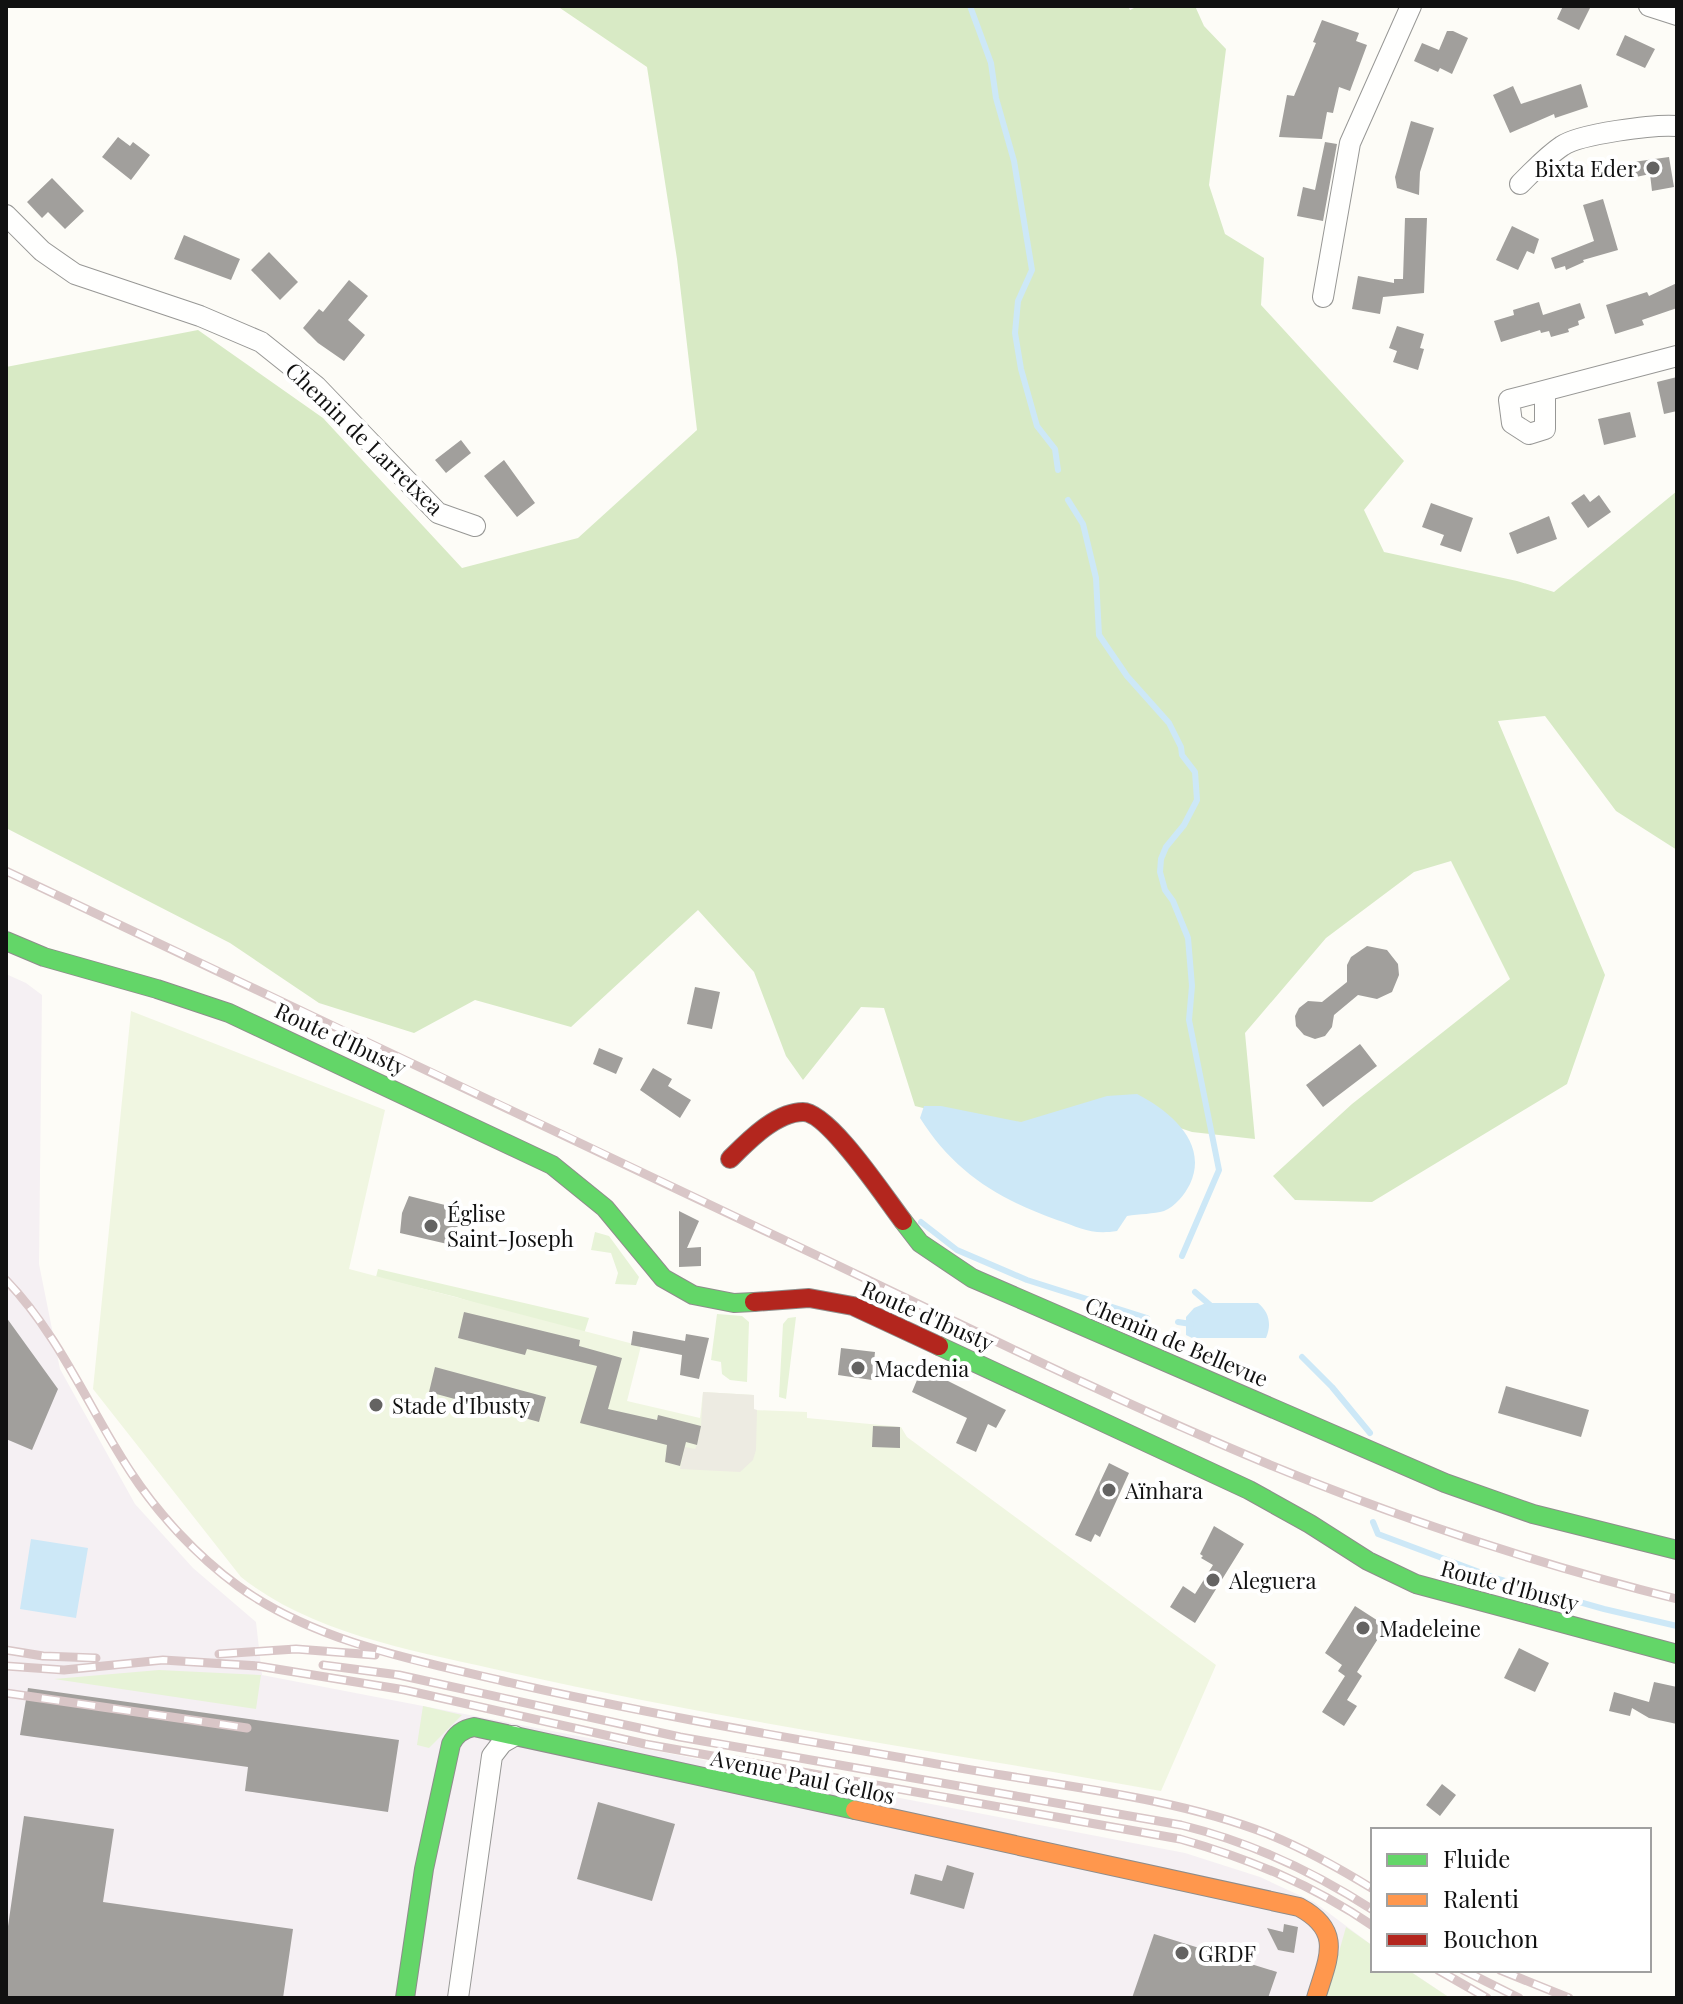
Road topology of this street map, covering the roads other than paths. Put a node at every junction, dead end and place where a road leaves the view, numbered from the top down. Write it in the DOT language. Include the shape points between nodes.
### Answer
graph roads {
  1 [pos="1411,6"];
  2 [pos="1649,6"];
  3 [pos="1677,15"];
  4 [pos="1677,126"];
  5 [pos="1520,184"];
  6 [pos="6,215"];
  7 [pos="1323,297"];
  8 [pos="1677,356"];
  9 [pos="1545,391"];
  10 [pos="475,526"];
  11 [pos="6,941"];
  12 [pos="730,1159"];
  13 [pos="1677,1550"];
  14 [pos="1677,1654"];
  15 [pos="514,1736"];
  16 [pos="405,1998"];
  17 [pos="458,1998"];
  18 [pos="1316,1998"];
  1 -- 7 [label="street" via="1350,143"];
  2 -- 3 [label="street"];
  4 -- 5 [label="street" via="1615,131 1564,144"];
  6 -- 10 [label="street, Chemin de Larretxea" via="75,274 261,342 316,386 438,513"];
  8 -- 9 [label="street"];
  11 -- 14 [label="street, Route d'Ibusty" via="229,1013 552,1165 605,1208 663,1278 693,1295 734,1303 809,1298 853,1306 1249,1490 1416,1584"];
  12 -- 13 [label="street, Chemin de Bellevue" via="784,1117 810,1112 837,1135 920,1243 972,1278 1445,1483 1533,1514"];
  15 -- 16 [label="street, Avenue Paul Gellos" via="464,1728 451,1744 424,1869"];
  15 -- 17 [label="street" via="492,1756"];
  15 -- 18 [label="street, Avenue Paul Gellos" via="1299,1907 1316,1914 1330,1934"];
}
